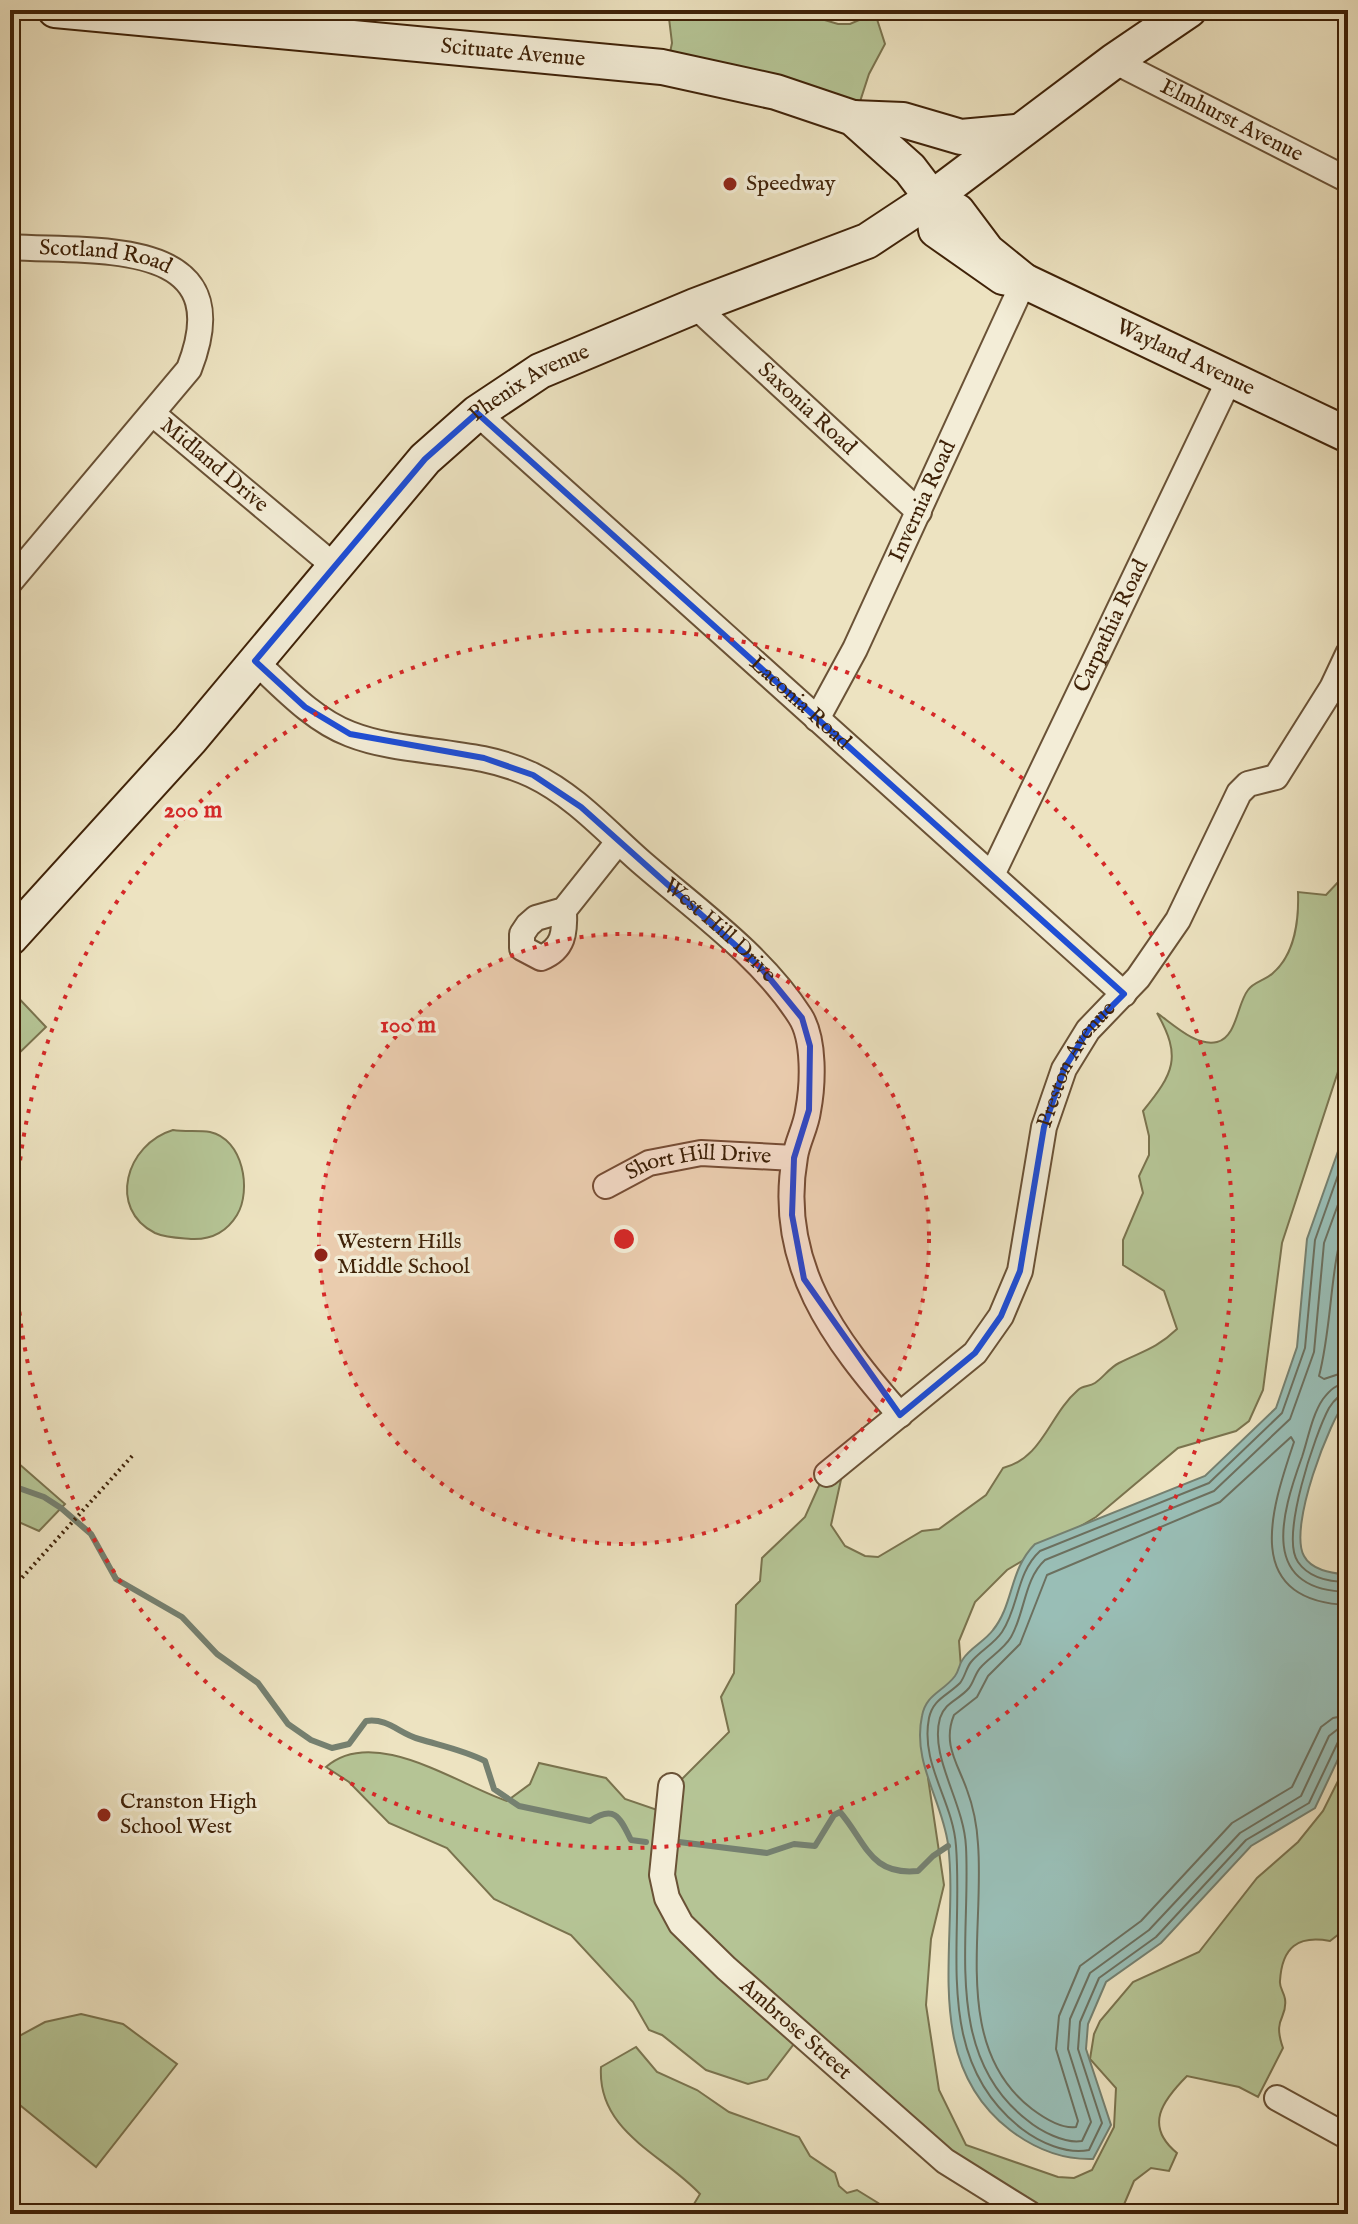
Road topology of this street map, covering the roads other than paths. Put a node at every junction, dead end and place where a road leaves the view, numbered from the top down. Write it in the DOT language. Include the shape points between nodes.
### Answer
graph roads {
  1 [pos="55,10"];
  2 [pos="1189,10"];
  3 [pos="208,16"];
  4 [pos="320,22"];
  5 [pos="1114,61"];
  6 [pos="853,118"];
  7 [pos="1021,131"];
  8 [pos="1348,180"];
  9 [pos="932,198"];
  10 [pos="10,247"];
  11 [pos="1024,281"];
  12 [pos="695,306"];
  13 [pos="1230,378"];
  14 [pos="477,413"];
  15 [pos="153,414"];
  16 [pos="1348,435"];
  17 [pos="919,512"];
  18 [pos="333,565"];
  19 [pos="10,582"];
  20 [pos="1348,654"];
  21 [pos="255,661"];
  22 [pos="1340,692"];
  23 [pos="817,719"];
  24 [pos="618,842"];
  25 [pos="992,875"];
  26 [pos="564,910"];
  27 [pos="10,938"];
  28 [pos="1124,994"];
  29 [pos="794,1158"];
  30 [pos="606,1186"];
  31 [pos="900,1415"];
  32 [pos="827,1474"];
  33 [pos="671,1786"];
  34 [pos="1277,2098"];
  35 [pos="1348,2137"];
  36 [pos="1030,2214"];
  1 -- 3 [label="main road, Scituate Avenue"];
  2 -- 5 [label="main road, Phenix Avenue"];
  3 -- 4 [label="main road, Scituate Avenue"];
  4 -- 6 [label="main road, Scituate Avenue" via="662,67 735,81"];
  5 -- 7 [label="main road, Phenix Avenue"];
  5 -- 8 [label="street, Elmhurst Avenue"];
  6 -- 7 [label="main road" via="903,120 961,137"];
  6 -- 9 [label="main road, Scituate Avenue" via="910,169"];
  7 -- 9 [label="main road, Phenix Avenue"];
  9 -- 11 [label="main road, Wayland Avenue" via="957,211 987,251"];
  9 -- 12 [label="main road, Phenix Avenue" via="867,241"];
  10 -- 15 [label="street, Scotland Road" via="138,256 179,270 197,301 197,348 189,369"];
  11 -- 13 [label="main road, Wayland Avenue"];
  11 -- 17 [label="street, Invernia Road"];
  12 -- 14 [label="main road, Phenix Avenue" via="540,371"];
  12 -- 17 [label="street, Saxonia Road"];
  13 -- 16 [label="main road, Wayland Avenue"];
  13 -- 25 [label="street, Carpathia Road"];
  14 -- 18 [label="main road, Phenix Avenue" via="425,459"];
  14 -- 23 [label="street, Laconia Road"];
  15 -- 18 [label="street, Midland Drive"];
  15 -- 19 [label="street, Midland Drive"];
  17 -- 23 [label="street, Invernia Road"];
  18 -- 21 [label="main road, Phenix Avenue"];
  20 -- 22 [label="street, Preston Avenue"];
  21 -- 24 [label="street, West Hill Drive" via="305,707 350,734 484,758 533,775 581,807"];
  21 -- 27 [label="main road, Phenix Avenue"];
  22 -- 28 [label="street, Preston Avenue" via="1276,777 1248,784 1239,793 1178,920"];
  23 -- 25 [label="street, Laconia Road"];
  24 -- 26 [label="street"];
  24 -- 29 [label="street, West Hill Drive" via="762,969 802,1018 810,1046 809,1110"];
  25 -- 28 [label="street, Laconia Road"];
  28 -- 31 [label="street, Preston Avenue" via="1088,1030 1064,1069 1044,1127 1020,1271 1001,1316 975,1353"];
  29 -- 30 [label="street, Short Hill Drive" via="701,1153 649,1163"];
  29 -- 31 [label="street, West Hill Drive" via="792,1215 804,1279 825,1316"];
  31 -- 32 [label="street, Preston Avenue"];
  33 -- 36 [label="street, Ambrose Street" via="662,1875 681,1924 945,2161"];
  34 -- 35 [label="street"];
}
